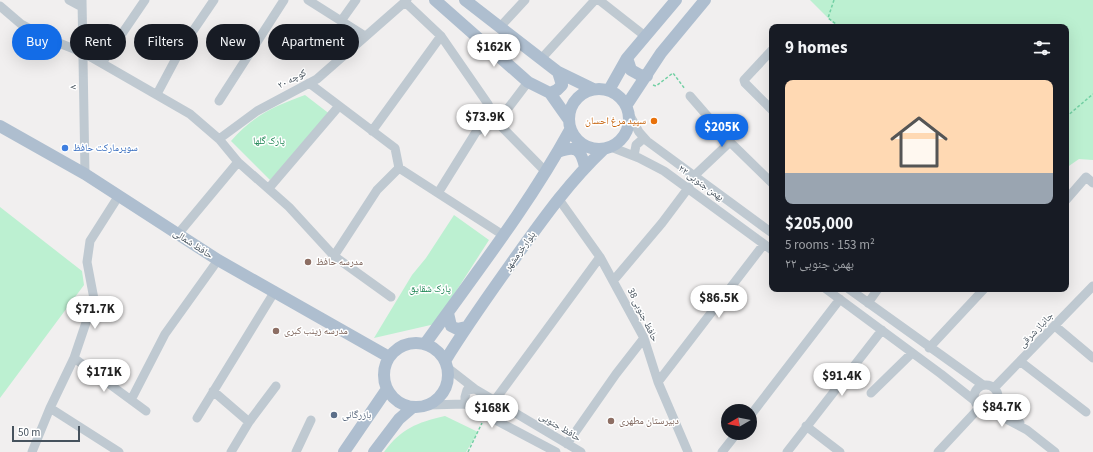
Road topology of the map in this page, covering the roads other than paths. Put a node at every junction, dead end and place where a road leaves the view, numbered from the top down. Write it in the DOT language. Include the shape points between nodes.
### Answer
graph roads {
  1 [pos="69,0"];
  2 [pos="145,0"];
  3 [pos="214,0"];
  4 [pos="284,0"];
  5 [pos="308,0"];
  6 [pos="356,0"];
  7 [pos="435,0"];
  8 [pos="465,0"];
  9 [pos="526,0"];
  10 [pos="595,0"];
  11 [pos="599,0"];
  12 [pos="676,0"];
  13 [pos="705,0"];
  14 [pos="406,1"];
  15 [pos="82,3"];
  16 [pos="0,6"];
  17 [pos="341,21"];
  18 [pos="83,24"];
  19 [pos="500,27"];
  20 [pos="365,36"];
  21 [pos="441,36"];
  22 [pos="645,36"];
  23 [pos="70,48"];
  24 [pos="769,53"];
  25 [pos="627,58"];
  26 [pos="541,59"];
  27 [pos="84,60"];
  28 [pos="97,60"];
  29 [pos="102,63"];
  30 [pos="558,72"];
  31 [pos="645,78"];
  32 [pos="528,82"];
  33 [pos="309,83"];
  34 [pos="593,89"];
  35 [pos="609,90"];
  36 [pos="550,93"];
  37 [pos="157,94"];
  38 [pos="690,96"];
  39 [pos="219,101"];
  40 [pos="339,106"];
  41 [pos="769,107"];
  42 [pos="627,109"];
  43 [pos="495,120"];
  44 [pos="569,125"];
  45 [pos="0,126"];
  46 [pos="372,131"];
  47 [pos="644,138"];
  48 [pos="218,139"];
  49 [pos="730,142"];
  50 [pos="607,148"];
  51 [pos="558,152"];
  52 [pos="634,156"];
  53 [pos="238,162"];
  54 [pos="585,167"];
  55 [pos="399,168"];
  56 [pos="545,171"];
  57 [pos="85,174"];
  58 [pos="694,176"];
  59 [pos="769,180"];
  60 [pos="1093,183"];
  61 [pos="689,187"];
  62 [pos="269,188"];
  63 [pos="438,193"];
  64 [pos="118,197"];
  65 [pos="1069,197"];
  66 [pos="558,198"];
  67 [pos="769,230"];
  68 [pos="178,234"];
  69 [pos="503,235"];
  70 [pos="764,244"];
  71 [pos="769,248"];
  72 [pos="334,256"];
  73 [pos="600,257"];
  74 [pos="218,260"];
  75 [pos="613,281"];
  76 [pos="1093,286"];
  77 [pos="275,291"];
  78 [pos="830,292"];
  79 [pos="853,292"];
  80 [pos="876,292"];
  81 [pos="981,292"];
  82 [pos="391,297"];
  83 [pos="840,299"];
  84 [pos="868,303"];
  85 [pos="448,313"];
  86 [pos="1055,326"];
  87 [pos="466,327"];
  88 [pos="882,330"];
  89 [pos="644,338"];
  90 [pos="425,344"];
  91 [pos="929,348"];
  92 [pos="912,353"];
  93 [pos="389,357"];
  94 [pos="74,358"];
  95 [pos="1093,358"];
  96 [pos="1021,362"];
  97 [pos="446,364"];
  98 [pos="658,382"];
  99 [pos="983,385"];
  100 [pos="276,386"];
  101 [pos="994,388"];
  102 [pos="387,389"];
  103 [pos="476,389"];
  104 [pos="213,391"];
  105 [pos="871,393"];
  106 [pos="998,398"];
  107 [pos="131,400"];
  108 [pos="495,400"];
  109 [pos="465,404"];
  110 [pos="376,405"];
  111 [pos="428,405"];
  112 [pos="980,406"];
  113 [pos="757,407"];
  114 [pos="50,408"];
  115 [pos="413,408"];
  116 [pos="146,411"];
  117 [pos="1086,412"];
  118 [pos="197,418"];
  119 [pos="399,419"];
  120 [pos="312,420"];
  121 [pos="249,422"];
  122 [pos="806,426"];
  123 [pos="1026,430"];
  124 [pos="731,440"];
  125 [pos="567,444"];
  126 [pos="1051,451"];
  127 [pos="32,452"];
  128 [pos="119,452"];
  129 [pos="231,452"];
  130 [pos="296,452"];
  131 [pos="344,452"];
  132 [pos="374,452"];
  133 [pos="556,452"];
  134 [pos="581,452"];
  135 [pos="688,452"];
  136 [pos="722,452"];
  137 [pos="787,452"];
  138 [pos="840,452"];
  139 [pos="938,452"];
  1 -- 15 [label="street"];
  2 -- 29 [label="street"];
  3 -- 37 [label="street" via="182,47"];
  4 -- 39 [label="street"];
  5 -- 17 [label="street"];
  6 -- 17 [label="street"];
  7 -- 32 [label="main road"];
  8 -- 19 [label="main road"];
  9 -- 19 [label="street"];
  10 -- 26 [label="street"];
  11 -- 22 [label="street"];
  12 -- 22 [label="main road"];
  13 -- 31 [label="main road" via="661,53"];
  14 -- 20 [label="street, کوچه ۲۰"];
  14 -- 21 [label="street"];
  15 -- 18 [label="street, ۸"];
  16 -- 23 [label="street" via="21,24"];
  17 -- 20 [label="street"];
  19 -- 26 [label="main road"];
  20 -- 33 [label="street, کوچه ۲۰" via="317,79"];
  21 -- 43 [label="street" via="488,104"];
  21 -- 46 [label="street"];
  22 -- 25 [label="main road"];
  24 -- 41 [label="street" via="744,80"];
  25 -- 31 [label="main road" via="631,70"];
  25 -- 35 [label="main road"];
  26 -- 30 [label="main road"];
  27 -- 57 [label="street, ۸"];
  28 -- 29 [label="street"];
  29 -- 37 [label="street"];
  30 -- 34 [label="main road"];
  30 -- 36 [label="main road" via="562,85"];
  31 -- 42 [label="main road"];
  32 -- 36 [label="main road"];
  32 -- 43 [label="street" via="509,107"];
  33 -- 40 [label="street"];
  33 -- 48 [label="street, کوچه ۲۰" via="257,111"];
  34 -- 35 [label="main road"];
  34 -- 44 [label="main road" via="579,96 574,102 570,109"];
  35 -- 42 [label="main road" via="622,100"];
  36 -- 44 [label="main road"];
  37 -- 48 [label="street" via="190,114"];
  38 -- 49 [label="street"];
  40 -- 46 [label="street"];
  40 -- 62 [label="street"];
  42 -- 47 [label="street, ۲۲ بهمن جنوبی"];
  42 -- 50 [label="main road" via="629,123 625,134 617,144"];
  43 -- 56 [label="street"];
  43 -- 63 [label="street" via="476,132"];
  44 -- 50 [label="main road" via="575,139 581,144 588,148"];
  44 -- 51 [label="main road"];
  45 -- 57 [label="main road, حافظ شمالی"];
  46 -- 55 [label="street" via="395,148"];
  47 -- 52 [label="street" via="636,144"];
  47 -- 58 [label="street, ۲۲ بهمن جنوبی"];
  48 -- 53 [label="street"];
  49 -- 58 [label="street"];
  49 -- 59 [label="street"];
  50 -- 52 [label="street, ۲۲ بهمن جنوبی"];
  50 -- 54 [label="main road, بلوارخرمشهر"];
  51 -- 54 [label="main road" via="569,147 577,150 583,158"];
  51 -- 56 [label="main road"];
  52 -- 61 [label="street, ۲۲ بهمن جنوبی" via="664,170"];
  53 -- 62 [label="street"];
  53 -- 68 [label="street"];
  54 -- 66 [label="main road, بلوارخرمشهر"];
  55 -- 63 [label="street"];
  55 -- 72 [label="street" via="377,190"];
  56 -- 69 [label="main road"];
  57 -- 64 [label="main road, حافظ شمالی"];
  58 -- 67 [label="street, ۲۲ بهمن جنوبی"];
  60 -- 65 [label="street" via="1086,178"];
  61 -- 70 [label="street, ۲۲ بهمن جنوبی"];
  61 -- 75 [label="street"];
  62 -- 72 [label="street"];
  63 -- 69 [label="street"];
  64 -- 68 [label="main road, حافظ شمالی"];
  64 -- 94 [label="street" via="90,241 87,262 94,299"];
  66 -- 73 [label="street, حافظ جنوبی 38"];
  66 -- 87 [label="main road, بلوارخرمشهر"];
  68 -- 74 [label="main road, حافظ شمالی"];
  69 -- 85 [label="main road"];
  70 -- 71 [label="street, ۲۲ بهمن جنوبی"];
  70 -- 98 [label="street"];
  72 -- 82 [label="street"];
  73 -- 75 [label="street, حافظ جنوبی 38"];
  73 -- 108 [label="street"];
  74 -- 77 [label="main road, حافظ شمالی"];
  74 -- 107 [label="street" via="165,334"];
  75 -- 89 [label="street, حافظ جنوبی 38"];
  76 -- 86 [label="street, جانباز شرقی"];
  77 -- 93 [label="main road, حافظ شمالی"];
  77 -- 104 [label="street"];
  78 -- 83 [label="street"];
  79 -- 84 [label="street"];
  80 -- 84 [label="street"];
  81 -- 91 [label="street"];
  83 -- 88 [label="street"];
  83 -- 113 [label="street"];
  84 -- 91 [label="street"];
  85 -- 87 [label="main road" via="451,326 457,329"];
  85 -- 90 [label="main road"];
  86 -- 95 [label="street"];
  86 -- 96 [label="street, جانباز شرقی"];
  87 -- 97 [label="main road, بلوارخرمشهر"];
  88 -- 92 [label="street"];
  88 -- 122 [label="street"];
  89 -- 98 [label="street, حافظ جنوبی 38"];
  89 -- 125 [label="street"];
  90 -- 93 [label="main road" via="405,345"];
  90 -- 97 [label="main road" via="437,350"];
  91 -- 99 [label="street"];
  92 -- 105 [label="street"];
  92 -- 112 [label="street"];
  93 -- 102 [label="main road" via="384,372"];
  94 -- 107 [label="street"];
  94 -- 114 [label="street"];
  96 -- 101 [label="street, جانباز شرقی"];
  96 -- 117 [label="street"];
  97 -- 103 [label="street, حافظ جنوبی"];
  97 -- 111 [label="main road" via="448,383 445,390 435,402"];
  98 -- 135 [label="street, حافظ جنوبی 38"];
  99 -- 101 [label="street"];
  99 -- 112 [label="street" via="975,393"];
  100 -- 121 [label="street"];
  101 -- 106 [label="street"];
  102 -- 110 [label="main road"];
  102 -- 115 [label="main road" via="398,402"];
  103 -- 108 [label="street, حافظ جنوبی"];
  103 -- 109 [label="street" via="467,390"];
  104 -- 118 [label="street"];
  104 -- 121 [label="street"];
  106 -- 112 [label="street" via="994,407"];
  106 -- 123 [label="street"];
  107 -- 116 [label="street"];
  108 -- 125 [label="street, حافظ جنوبی"];
  109 -- 111 [label="street"];
  109 -- 133 [label="street"];
  110 -- 119 [label="main road" via="385,403 390,406"];
  110 -- 131 [label="main road"];
  111 -- 115 [label="main road"];
  112 -- 123 [label="street"];
  112 -- 139 [label="street"];
  114 -- 127 [label="street"];
  114 -- 128 [label="street"];
  115 -- 119 [label="main road"];
  119 -- 132 [label="main road"];
  120 -- 130 [label="street"];
  121 -- 129 [label="street"];
  122 -- 137 [label="street"];
  122 -- 138 [label="street"];
  123 -- 126 [label="street"];
  124 -- 136 [label="street"];
  125 -- 134 [label="street, حافظ جنوبی"];
}
